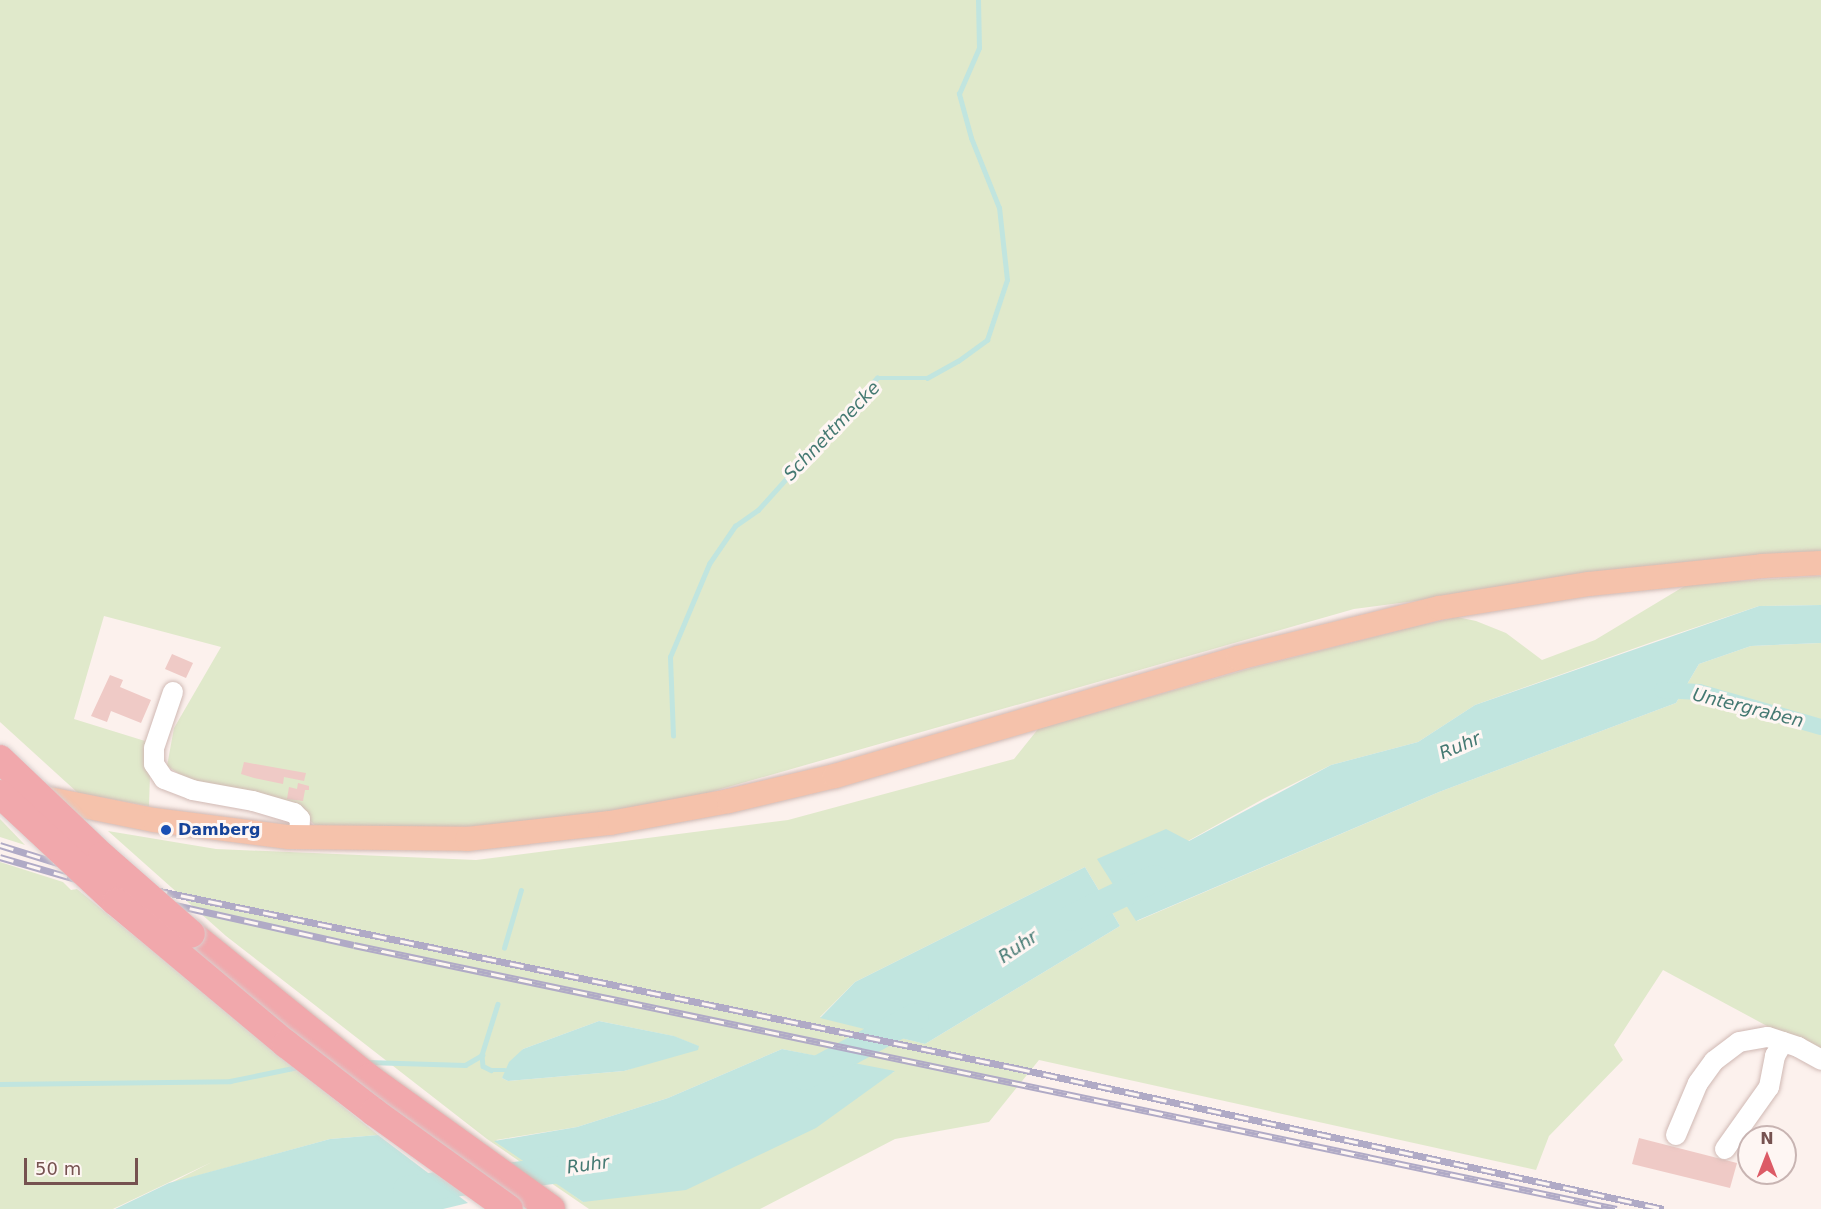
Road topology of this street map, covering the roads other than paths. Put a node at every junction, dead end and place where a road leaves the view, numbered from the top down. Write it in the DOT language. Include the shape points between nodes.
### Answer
graph roads {
  1 [pos="1821,563"];
  2 [pos="173,692"];
  3 [pos="0,759"];
  4 [pos="0,788"];
  5 [pos="0,794"];
  6 [pos="299,837"];
  7 [pos="1783,1042"];
  8 [pos="1821,1060"];
  9 [pos="1676,1135"];
  10 [pos="1725,1149"];
  11 [pos="509,1209"];
  12 [pos="550,1209"];
  1 -- 6 [label="main road" via="1589,584 1439,608 1227,661 875,765 682,811 467,839"];
  2 -- 6 [label="lane" via="154,748 154,764 164,779 192,790 294,813 300,819"];
  3 -- 12 [label="highway, bridge" via="102,856 279,1008 406,1106"];
  4 -- 6 [label="main road" via="154,820"];
  5 -- 11 [label="highway, bridge" via="116,902 278,1037 383,1119"];
  7 -- 8 [label="lane"];
  7 -- 9 [label="lane" via="1762,1036 1725,1050 1698,1083"];
  7 -- 10 [label="lane" via="1775,1056 1769,1087"];
}
